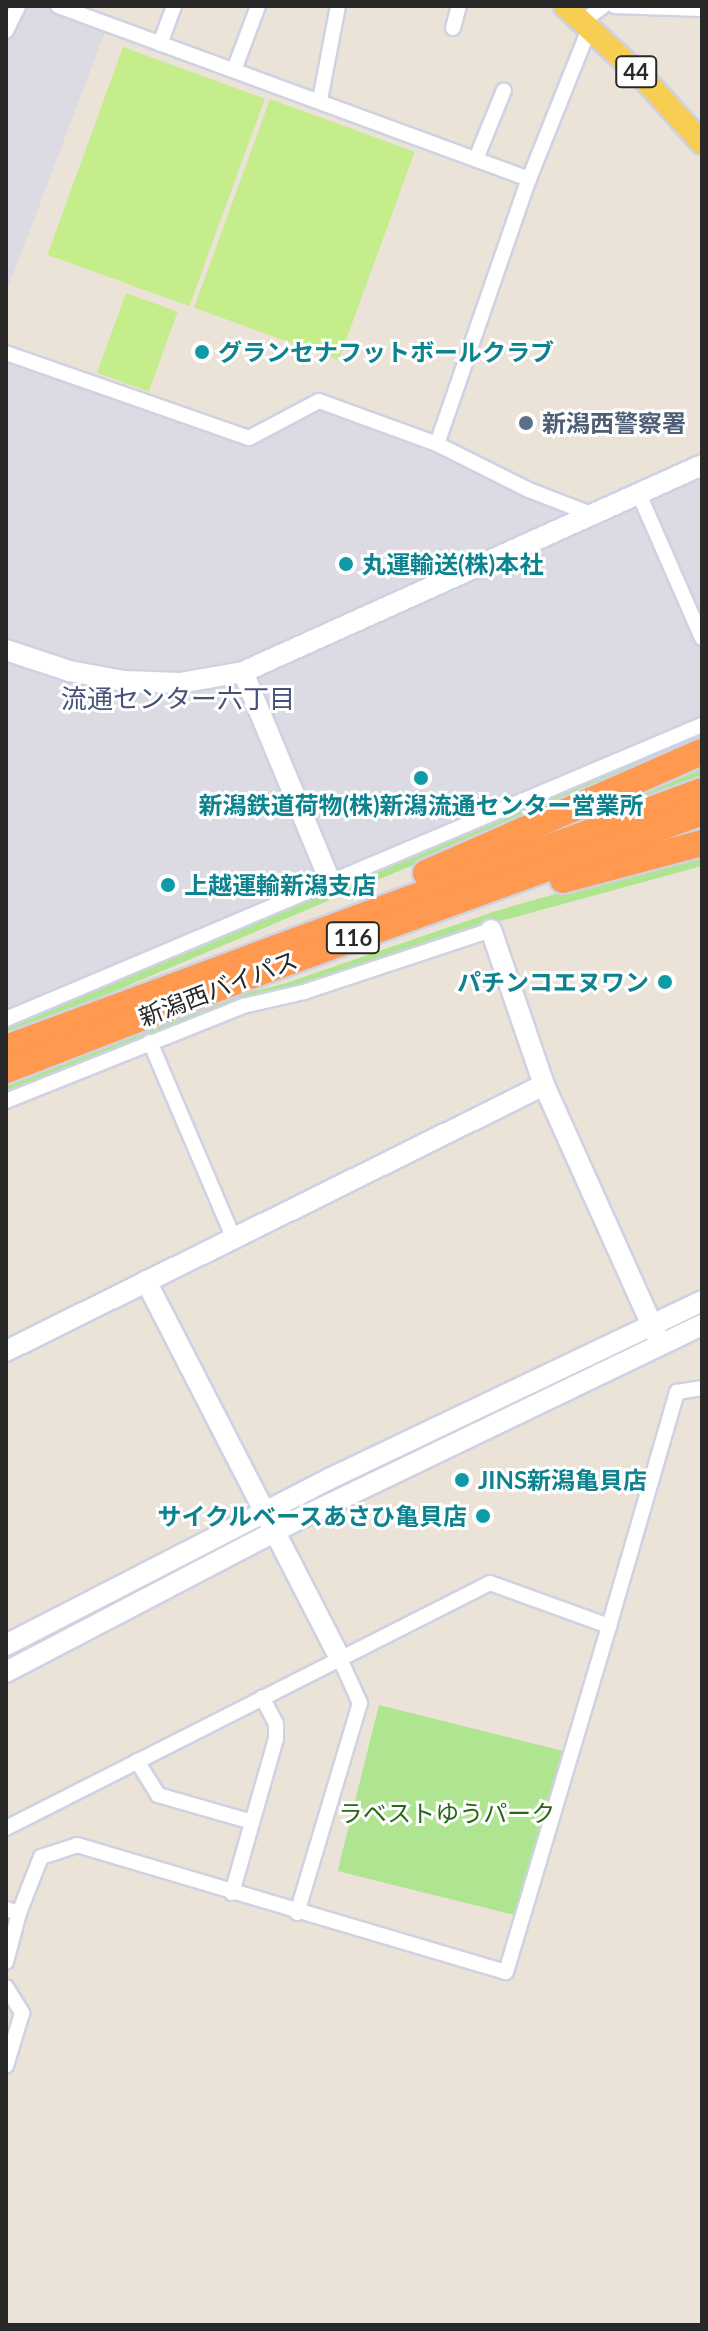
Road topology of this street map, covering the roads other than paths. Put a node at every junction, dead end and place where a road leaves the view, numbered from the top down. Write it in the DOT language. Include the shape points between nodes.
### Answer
graph roads {
  1 [pos="18,6"];
  2 [pos="58,6"];
  3 [pos="174,6"];
  4 [pos="258,6"];
  5 [pos="338,6"];
  6 [pos="459,6"];
  7 [pos="565,6"];
  8 [pos="603,6"];
  9 [pos="614,6"];
  10 [pos="702,9"];
  11 [pos="586,26"];
  12 [pos="453,28"];
  13 [pos="6,31"];
  14 [pos="160,44"];
  15 [pos="234,70"];
  16 [pos="504,90"];
  17 [pos="320,100"];
  18 [pos="702,143"];
  19 [pos="476,159"];
  20 [pos="529,179"];
  21 [pos="6,353"];
  22 [pos="437,444"];
  23 [pos="702,465"];
  24 [pos="639,494"];
  25 [pos="591,514"];
  26 [pos="702,638"];
  27 [pos="6,650"];
  28 [pos="243,672"];
  29 [pos="702,725"];
  30 [pos="702,752"];
  31 [pos="702,791"];
  32 [pos="702,812"];
  33 [pos="702,843"];
  34 [pos="330,881"];
  35 [pos="491,930"];
  36 [pos="242,968"];
  37 [pos="6,1019"];
  38 [pos="150,1042"];
  39 [pos="6,1048"];
  40 [pos="6,1070"];
  41 [pos="544,1085"];
  42 [pos="6,1101"];
  43 [pos="233,1237"];
  44 [pos="146,1281"];
  45 [pos="702,1301"];
  46 [pos="652,1324"];
  47 [pos="702,1325"];
  48 [pos="660,1344"];
  49 [pos="6,1351"];
  50 [pos="702,1388"];
  51 [pos="264,1513"];
  52 [pos="273,1533"];
  53 [pos="609,1626"];
  54 [pos="6,1645"];
  55 [pos="339,1657"];
  56 [pos="6,1672"];
  57 [pos="262,1697"];
  58 [pos="137,1761"];
  59 [pos="252,1822"];
  60 [pos="6,1828"];
  61 [pos="232,1893"];
  62 [pos="13,1911"];
  63 [pos="297,1913"];
  64 [pos="6,1962"];
  65 [pos="6,1987"];
  66 [pos="6,2066"];
  1 -- 13 [label="street"];
  2 -- 14 [label="street"];
  3 -- 14 [label="street"];
  4 -- 15 [label="street"];
  5 -- 17 [label="street"];
  6 -- 12 [label="street"];
  7 -- 11 [label="main road, 44"];
  8 -- 11 [label="street"];
  9 -- 10 [label="street"];
  11 -- 18 [label="main road, 44"];
  11 -- 20 [label="street"];
  14 -- 15 [label="street"];
  15 -- 17 [label="street"];
  16 -- 19 [label="street"];
  17 -- 19 [label="street"];
  19 -- 20 [label="street"];
  20 -- 22 [label="street"];
  21 -- 22 [label="street" via="249,438 319,401"];
  22 -- 25 [label="street"];
  23 -- 24 [label="street"];
  24 -- 25 [label="street"];
  24 -- 26 [label="street"];
  25 -- 28 [label="street"];
  27 -- 28 [label="street" via="69,671 124,681 180,683"];
  28 -- 34 [label="street"];
  29 -- 34 [label="street"];
  30 -- 36 [label="highway"];
  31 -- 36 [label="highway, 新潟西バイパス / 116"];
  32 -- 36 [label="highway, 新潟西バイパス / 116"];
  33 -- 36 [label="highway"];
  34 -- 37 [label="street"];
  35 -- 38 [label="street" via="304,992 243,1006"];
  35 -- 41 [label="street"];
  36 -- 39 [label="highway, 新潟西バイパス / 116"];
  36 -- 40 [label="highway, 新潟西バイパス / 116"];
  38 -- 42 [label="street"];
  38 -- 43 [label="street"];
  41 -- 43 [label="street"];
  41 -- 46 [label="street"];
  43 -- 44 [label="street"];
  44 -- 49 [label="street"];
  44 -- 51 [label="street"];
  45 -- 46 [label="street"];
  46 -- 48 [label="street"];
  46 -- 51 [label="street"];
  47 -- 48 [label="street"];
  48 -- 52 [label="street"];
  50 -- 53 [label="street" via="677,1392"];
  51 -- 52 [label="street"];
  51 -- 54 [label="street"];
  52 -- 55 [label="street"];
  52 -- 56 [label="street"];
  53 -- 55 [label="street" via="490,1583"];
  53 -- 63 [label="street" via="506,1972"];
  55 -- 57 [label="street"];
  55 -- 63 [label="street" via="360,1703"];
  57 -- 58 [label="street"];
  57 -- 59 [label="street" via="277,1731"];
  58 -- 59 [label="street" via="158,1795"];
  58 -- 60 [label="street"];
  59 -- 61 [label="street"];
  61 -- 62 [label="street" via="65,1845 41,1857"];
  61 -- 63 [label="street"];
  62 -- 64 [label="street"];
  65 -- 66 [label="street" via="22,2013"];
}
